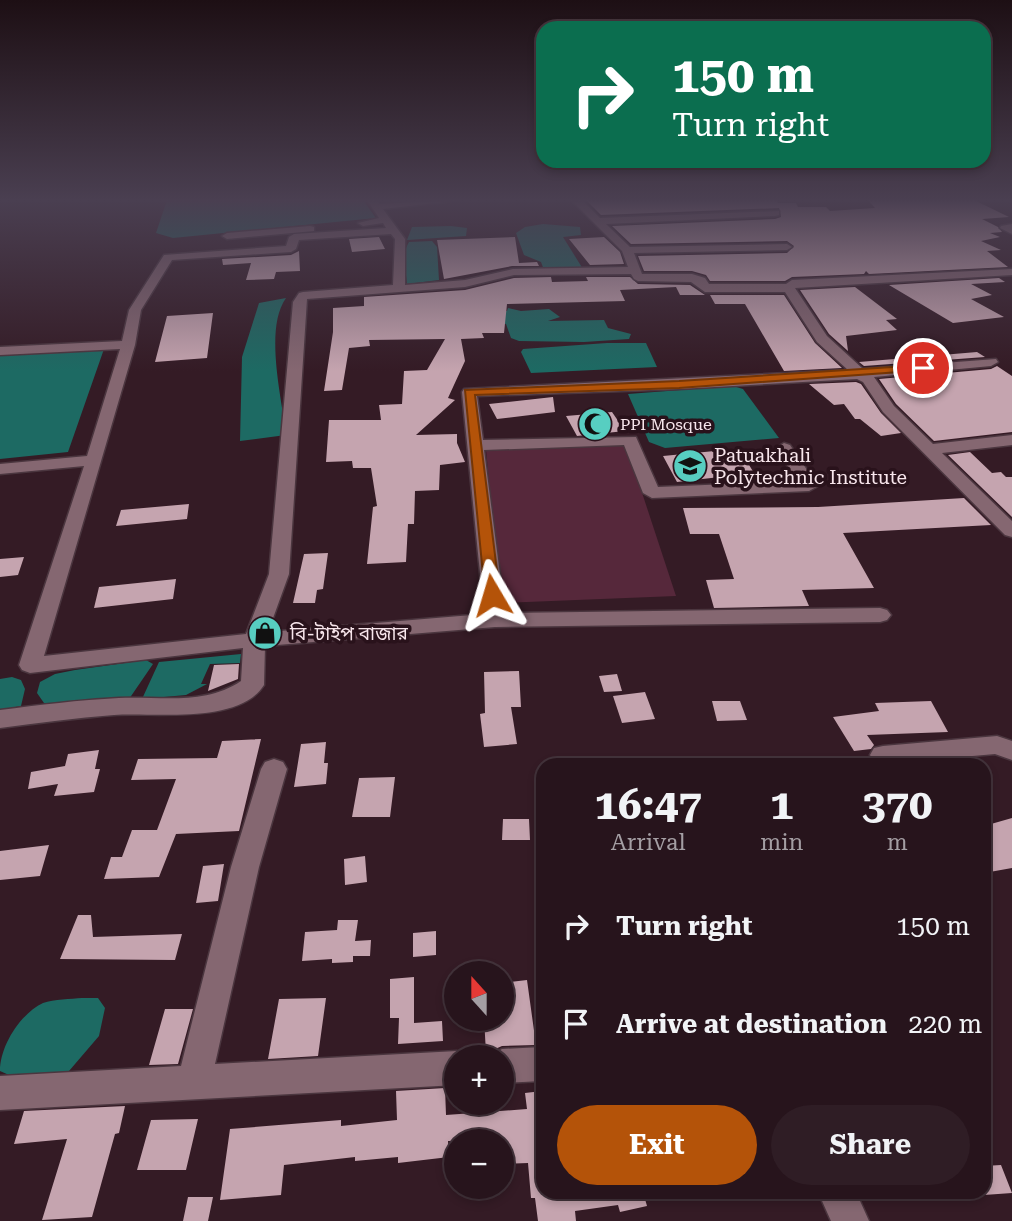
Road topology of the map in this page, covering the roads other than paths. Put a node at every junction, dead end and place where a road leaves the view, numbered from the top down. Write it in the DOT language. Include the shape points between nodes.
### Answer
graph roads {
  1 [pos="167,257"];
  2 [pos="400,257"];
  3 [pos="630,257"];
  4 [pos="482,268"];
  5 [pos="635,270"];
  6 [pos="513,272"];
  7 [pos="1012,272"];
  8 [pos="399,286"];
  9 [pos="789,288"];
  10 [pos="128,345"];
  11 [pos="0,351"];
  12 [pos="990,362"];
  13 [pos="860,374"];
  14 [pos="1012,440"];
  15 [pos="475,445"];
  16 [pos="784,448"];
  17 [pos="929,449"];
  18 [pos="93,460"];
  19 [pos="0,469"];
  20 [pos="1012,531"];
  21 [pos="880,615"];
  22 [pos="495,620"];
  23 [pos="254,640"];
  24 [pos="0,719"];
  25 [pos="1012,751"];
  26 [pos="883,755"];
  27 [pos="274,769"];
  28 [pos="536,1063"];
  29 [pos="514,1065"];
  30 [pos="444,1069"];
  31 [pos="194,1083"];
  32 [pos="0,1093"];
  33 [pos="841,1199"];
  34 [pos="850,1221"];
  1 -- 10 [label="street" via="135,310"];
  2 -- 8 [label="street"];
  3 -- 5 [label="street"];
  4 -- 6 [label="street"];
  5 -- 6 [label="street"];
  5 -- 9 [label="street" via="638,277 697,279 705,288"];
  6 -- 8 [label="street" via="433,286"];
  7 -- 9 [label="street" via="792,284"];
  8 -- 23 [label="street" via="317,293 303,296 299,302 279,574"];
  9 -- 13 [label="street" via="822,339"];
  10 -- 11 [label="street"];
  10 -- 18 [label="street"];
  12 -- 13 [label="street"];
  13 -- 15 [label="street" via="469,392"];
  13 -- 17 [label="street"];
  14 -- 17 [label="street"];
  15 -- 16 [label="street" via="629,440 652,493 809,486"];
  15 -- 22 [label="street"];
  17 -- 20 [label="street"];
  18 -- 19 [label="street"];
  18 -- 23 [label="street" via="30,665"];
  21 -- 22 [label="street"];
  22 -- 23 [label="street"];
  23 -- 24 [label="street" via="252,685 232,699"];
  25 -- 26 [label="street" via="996,745"];
  27 -- 31 [label="street" via="245,867"];
  28 -- 29 [label="street"];
  30 -- 31 [label="street"];
  31 -- 32 [label="street"];
  33 -- 34 [label="street"];
}
